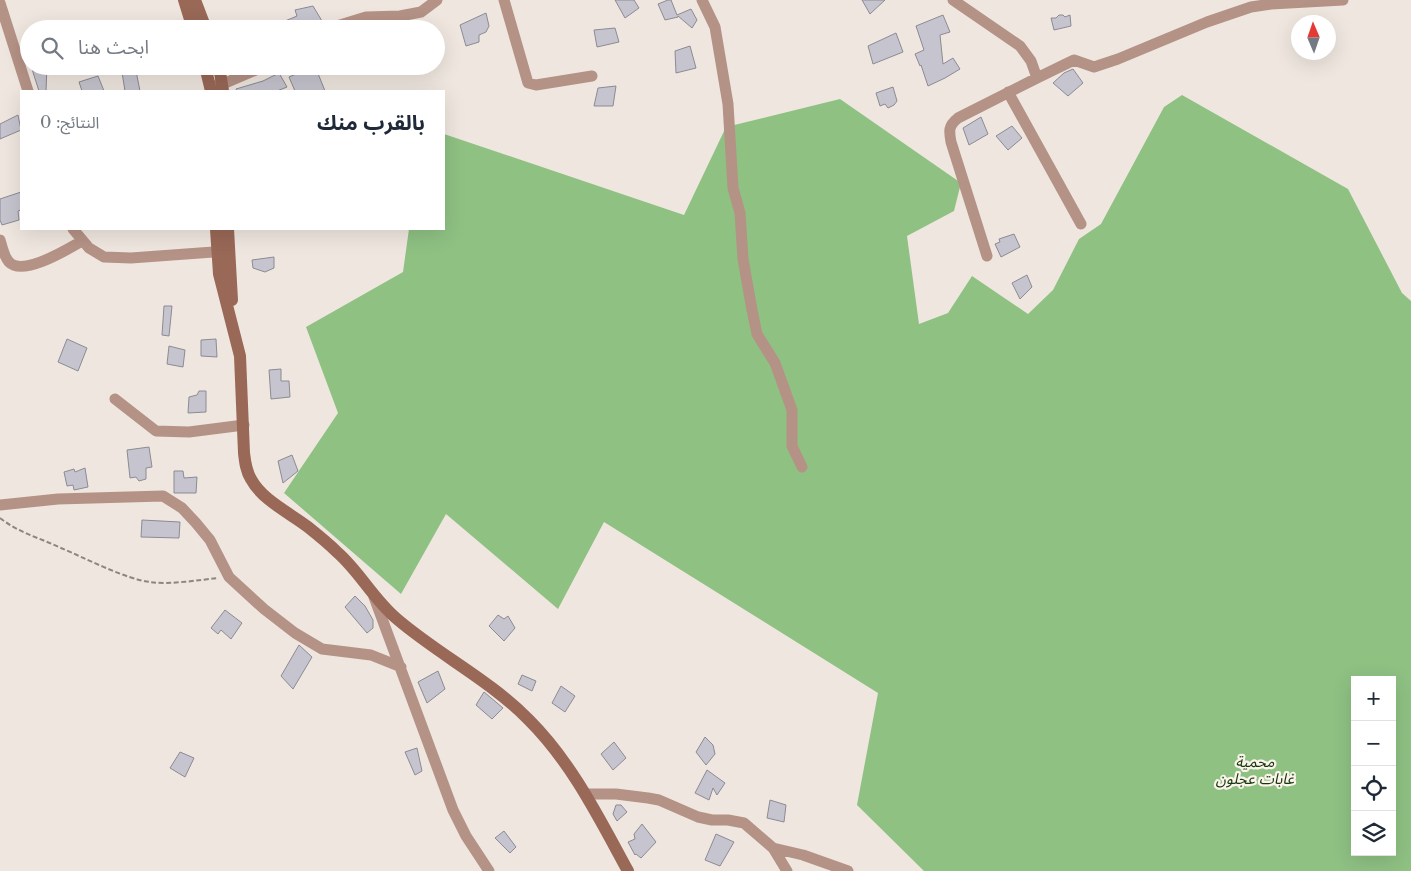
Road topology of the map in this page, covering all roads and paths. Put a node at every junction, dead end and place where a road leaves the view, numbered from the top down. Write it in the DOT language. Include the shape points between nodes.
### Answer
graph roads {
  1 [pos="184,0"];
  2 [pos="195,0"];
  3 [pos="437,0"];
  4 [pos="504,0"];
  5 [pos="702,0"];
  6 [pos="953,0"];
  7 [pos="1344,0"];
  8 [pos="0,3"];
  9 [pos="191,20"];
  10 [pos="203,20"];
  11 [pos="356,20"];
  12 [pos="20,66"];
  13 [pos="23,75"];
  14 [pos="210,75"];
  15 [pos="218,75"];
  16 [pos="245,75"];
  17 [pos="592,76"];
  18 [pos="1037,78"];
  19 [pos="217,88"];
  20 [pos="28,90"];
  21 [pos="1008,92"];
  22 [pos="1081,224"];
  23 [pos="74,230"];
  24 [pos="216,230"];
  25 [pos="228,230"];
  26 [pos="0,240"];
  27 [pos="82,240"];
  28 [pos="223,252"];
  29 [pos="987,256"];
  30 [pos="115,398"];
  31 [pos="244,425"];
  32 [pos="802,466"];
  33 [pos="0,505"];
  34 [pos="0,518"];
  35 [pos="229,577"];
  36 [pos="374,597"];
  37 [pos="401,667"];
  38 [pos="585,794"];
  39 [pos="774,848"];
  40 [pos="489,871"];
  41 [pos="628,871"];
  42 [pos="787,871"];
  43 [pos="848,871"];
  1 -- 9 [label="street"];
  2 -- 10 [label="street"];
  3 -- 11 [label="street" via="421,12"];
  4 -- 17 [label="street" via="529,84"];
  5 -- 32 [label="street" via="715,27 728,104 733,188 740,213 743,259 757,334 775,363 792,410 792,446"];
  6 -- 18 [label="street" via="1020,46 1031,61"];
  7 -- 18 [label="street" via="1266,5 1242,10 1094,67 1074,60"];
  8 -- 12 [label="street"];
  13 -- 20 [label="street"];
  14 -- 19 [label="street"];
  15 -- 19 [label="street"];
  16 -- 19 [label="street"];
  18 -- 21 [label="street"];
  21 -- 22 [label="street"];
  21 -- 29 [label="street" via="958,118 951,124 949,132"];
  23 -- 27 [label="street"];
  24 -- 28 [label="street"];
  25 -- 28 [label="street"];
  26 -- 27 [label="street" via="8,261 23,267 62,253"];
  27 -- 28 [label="street" via="104,257"];
  28 -- 31 [label="street" via="232,303 231,318 240,356"];
  30 -- 31 [label="street" via="156,431 189,432"];
  31 -- 36 [label="street" via="244,453 251,480 339,553"];
  33 -- 35 [label="street" via="58,498 164,496 182,508 201,528"];
  34 -- 35 [label="path" via="27,536 150,582"];
  35 -- 37 [label="street" via="264,609 310,643 322,649 372,656"];
  36 -- 37 [label="street"];
  36 -- 38 [label="street" via="399,621 528,718 548,740"];
  37 -- 40 [label="street" via="453,810"];
  38 -- 39 [label="street" via="660,800 698,817 744,823"];
  38 -- 41 [label="street"];
  39 -- 42 [label="street"];
  39 -- 43 [label="street"];
}
